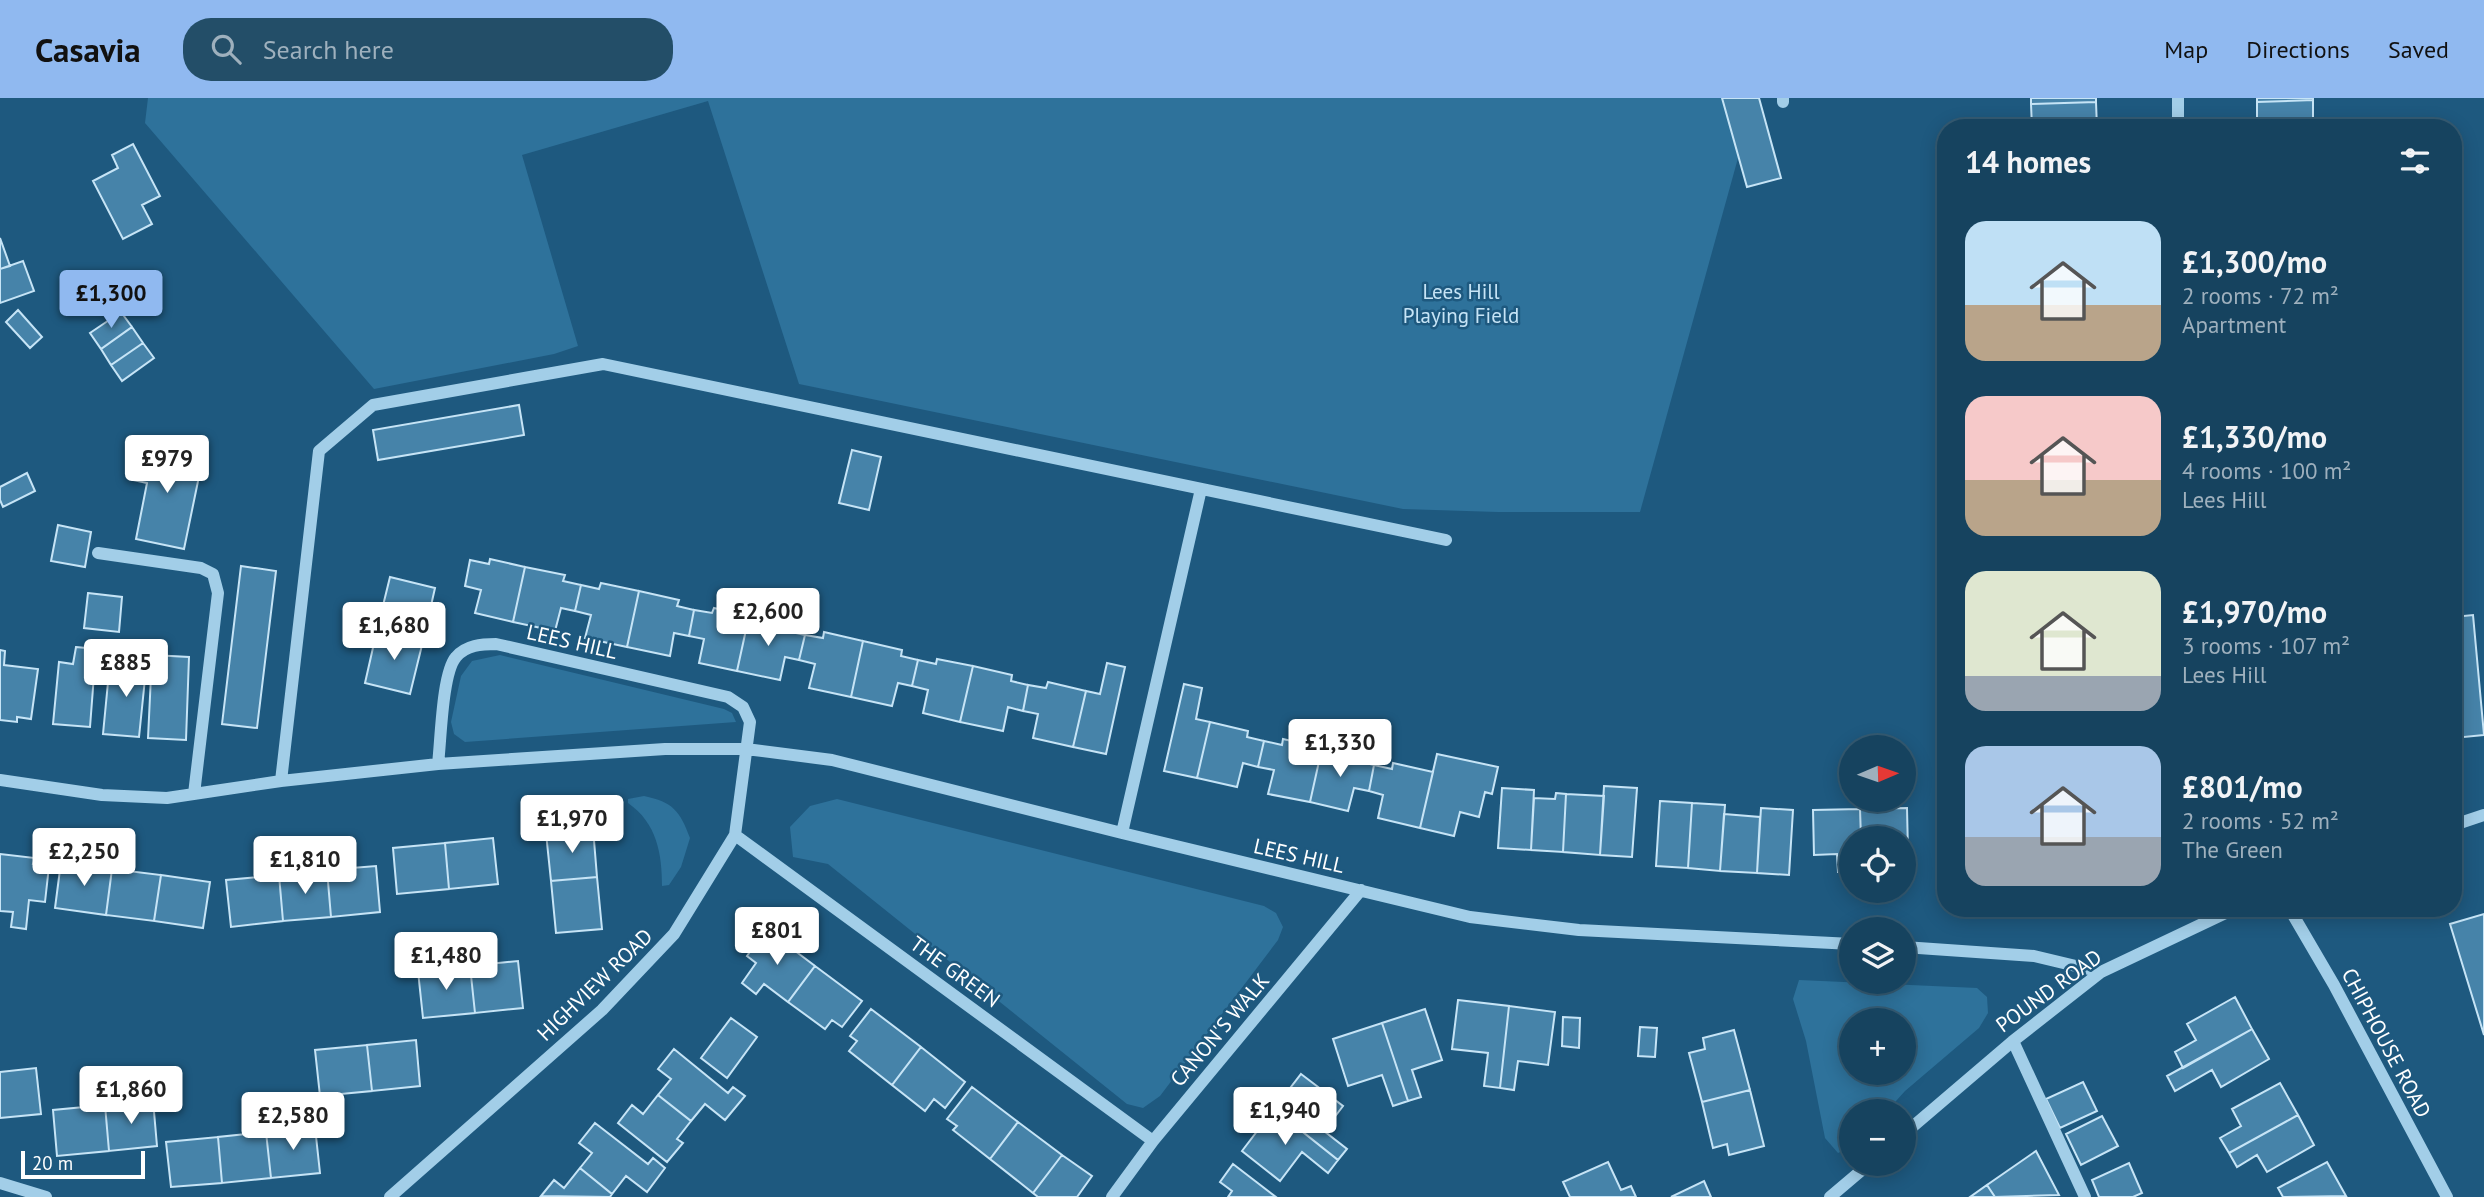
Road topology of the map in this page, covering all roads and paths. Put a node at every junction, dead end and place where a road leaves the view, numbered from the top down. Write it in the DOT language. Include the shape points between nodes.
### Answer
graph roads {
  1 [pos="2178,98"];
  2 [pos="2178,119"];
  3 [pos="1201,489"];
  4 [pos="1446,540"];
  5 [pos="98,554"];
  6 [pos="746,749"];
  7 [pos="438,764"];
  8 [pos="0,780"];
  9 [pos="281,781"];
  10 [pos="194,794"];
  11 [pos="2484,814"];
  12 [pos="2462,822"];
  13 [pos="1122,833"];
  14 [pos="735,835"];
  15 [pos="1361,890"];
  16 [pos="2217,917"];
  17 [pos="2294,917"];
  18 [pos="1839,943"];
  19 [pos="1916,948"];
  20 [pos="2101,972"];
  21 [pos="2013,1041"];
  22 [pos="1916,1124"];
  23 [pos="1153,1141"];
  24 [pos="1855,1176"];
  25 [pos="0,1183"];
  26 [pos="46,1197"];
  27 [pos="390,1197"];
  28 [pos="1112,1197"];
  29 [pos="1830,1197"];
  30 [pos="2085,1197"];
  31 [pos="2447,1197"];
  1 -- 2 [label="street"];
  3 -- 4 [label="street"];
  3 -- 9 [label="street" via="603,364 373,405 319,451"];
  3 -- 13 [label="street"];
  5 -- 10 [label="street" via="201,568 213,574 218,593"];
  6 -- 7 [label="street, LEES HILL" via="665,749"];
  6 -- 7 [label="street, LEES HILL" via="750,722 743,707 728,697 484,644 456,657 448,673"];
  6 -- 13 [label="street, LEES HILL" via="832,760"];
  6 -- 14 [label="street, HIGHVIEW ROAD"];
  7 -- 9 [label="street, LEES HILL"];
  8 -- 10 [label="street, LEES HILL" via="102,795 167,798"];
  9 -- 10 [label="street, LEES HILL"];
  11 -- 12 [label="street"];
  13 -- 15 [label="street, LEES HILL"];
  14 -- 23 [label="street, THE GREEN"];
  14 -- 27 [label="street, HIGHVIEW ROAD" via="674,933 611,1000"];
  15 -- 18 [label="street, LEES HILL" via="1470,916 1579,930"];
  15 -- 23 [label="street, CANON'S WALK"];
  16 -- 20 [label="street, POUND ROAD"];
  17 -- 31 [label="street, CHIPHOUSE ROAD"];
  19 -- 20 [label="street" via="2034,957"];
  20 -- 21 [label="street, POUND ROAD"];
  21 -- 22 [label="street, POUND ROAD"];
  21 -- 30 [label="street"];
  23 -- 28 [label="street, CANON'S WALK"];
  24 -- 29 [label="street"];
  25 -- 26 [label="street"];
}
